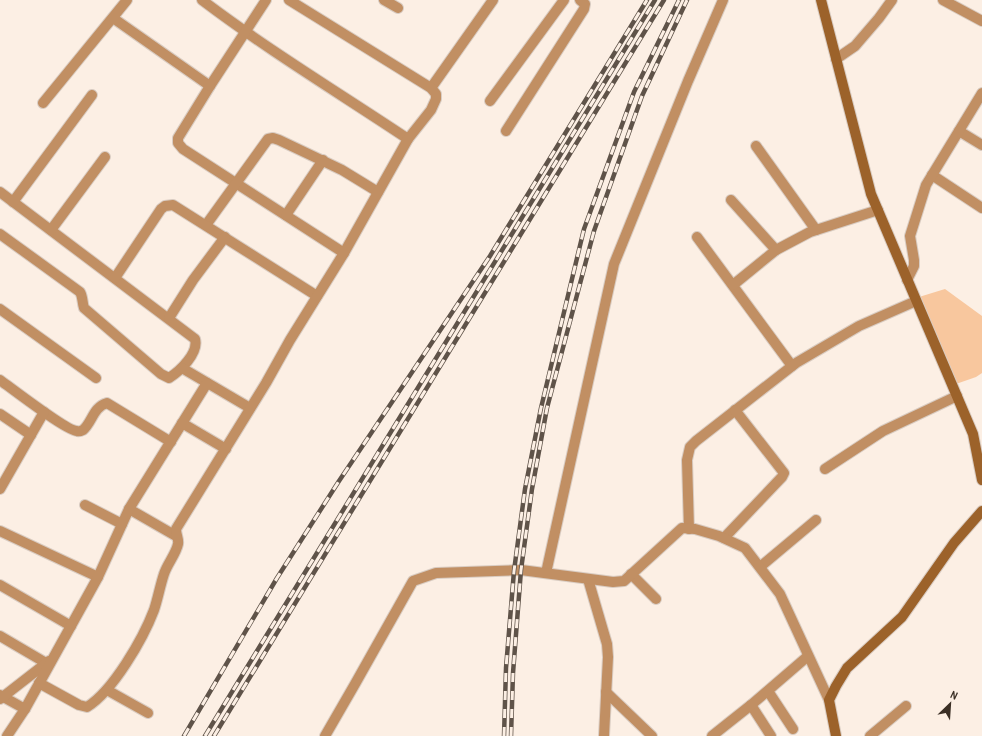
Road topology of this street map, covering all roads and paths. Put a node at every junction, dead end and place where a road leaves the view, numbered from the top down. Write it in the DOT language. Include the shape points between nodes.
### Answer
graph roads {
  1 [pos="127,0"];
  2 [pos="202,0"];
  3 [pos="266,0"];
  4 [pos="289,0"];
  5 [pos="384,0"];
  6 [pos="493,0"];
  7 [pos="564,0"];
  8 [pos="580,0"];
  9 [pos="723,0"];
  10 [pos="821,0"];
  11 [pos="892,0"];
  12 [pos="943,0"];
  13 [pos="398,8"];
  14 [pos="113,18"];
  15 [pos="982,21"];
  16 [pos="245,32"];
  17 [pos="836,59"];
  18 [pos="210,86"];
  19 [pos="431,88"];
  20 [pos="92,94"];
  21 [pos="982,94"];
  22 [pos="490,101"];
  23 [pos="43,103"];
  24 [pos="506,131"];
  25 [pos="959,131"];
  26 [pos="408,139"];
  27 [pos="982,145"];
  28 [pos="756,146"];
  29 [pos="105,157"];
  30 [pos="323,160"];
  31 [pos="932,175"];
  32 [pos="237,184"];
  33 [pos="0,192"];
  34 [pos="378,192"];
  35 [pos="731,200"];
  36 [pos="13,202"];
  37 [pos="982,208"];
  38 [pos="878,210"];
  39 [pos="286,215"];
  40 [pos="206,225"];
  41 [pos="51,230"];
  42 [pos="816,230"];
  43 [pos="0,234"];
  44 [pos="225,237"];
  45 [pos="697,237"];
  46 [pos="776,250"];
  47 [pos="344,253"];
  48 [pos="115,278"];
  49 [pos="907,280"];
  50 [pos="733,285"];
  51 [pos="317,296"];
  52 [pos="916,301"];
  53 [pos="0,309"];
  54 [pos="169,318"];
  55 [pos="792,366"];
  56 [pos="182,368"];
  57 [pos="96,378"];
  58 [pos="0,380"];
  59 [pos="207,383"];
  60 [pos="957,396"];
  61 [pos="250,408"];
  62 [pos="735,410"];
  63 [pos="44,412"];
  64 [pos="0,414"];
  65 [pos="182,423"];
  66 [pos="31,435"];
  67 [pos="171,442"];
  68 [pos="226,449"];
  69 [pos="825,469"];
  70 [pos="3,478"];
  71 [pos="982,480"];
  72 [pos="0,489"];
  73 [pos="85,505"];
  74 [pos="129,509"];
  75 [pos="982,511"];
  76 [pos="816,520"];
  77 [pos="122,524"];
  78 [pos="689,529"];
  79 [pos="0,531"];
  80 [pos="176,536"];
  81 [pos="724,538"];
  82 [pos="760,567"];
  83 [pos="546,574"];
  84 [pos="631,574"];
  85 [pos="98,577"];
  86 [pos="588,579"];
  87 [pos="0,585"];
  88 [pos="656,599"];
  89 [pos="71,626"];
  90 [pos="0,636"];
  91 [pos="808,656"];
  92 [pos="49,661"];
  93 [pos="39,683"];
  94 [pos="107,690"];
  95 [pos="768,691"];
  96 [pos="606,692"];
  97 [pos="1,697"];
  98 [pos="829,700"];
  99 [pos="751,705"];
  100 [pos="906,706"];
  101 [pos="25,709"];
  102 [pos="148,713"];
  103 [pos="793,729"];
  104 [pos="7,736"];
  105 [pos="325,736"];
  106 [pos="604,736"];
  107 [pos="652,736"];
  108 [pos="712,736"];
  109 [pos="771,736"];
  110 [pos="836,736"];
  111 [pos="870,736"];
  1 -- 14 [label="street"];
  2 -- 16 [label="street"];
  3 -- 16 [label="street"];
  4 -- 19 [label="street"];
  5 -- 13 [label="street"];
  6 -- 19 [label="street"];
  7 -- 22 [label="street"];
  8 -- 24 [label="street" via="585,4 584,9"];
  9 -- 83 [label="street" via="614,264"];
  10 -- 17 [label="street"];
  11 -- 17 [label="street" via="855,46"];
  12 -- 15 [label="street"];
  14 -- 18 [label="street"];
  14 -- 23 [label="street"];
  16 -- 18 [label="street"];
  16 -- 26 [label="street"];
  17 -- 38 [label="street" via="871,194"];
  18 -- 32 [label="street" via="178,138 178,143 183,149"];
  19 -- 26 [label="street" via="436,94 436,99 431,110"];
  20 -- 36 [label="street"];
  21 -- 25 [label="street"];
  25 -- 27 [label="street"];
  25 -- 31 [label="street"];
  26 -- 34 [label="street"];
  28 -- 42 [label="street"];
  29 -- 41 [label="street"];
  30 -- 32 [label="street" via="279,140 268,139"];
  30 -- 34 [label="street"];
  30 -- 39 [label="street"];
  31 -- 37 [label="street"];
  31 -- 49 [label="street" via="926,185 910,236 914,266"];
  32 -- 39 [label="street"];
  32 -- 40 [label="street"];
  33 -- 36 [label="street"];
  34 -- 47 [label="street"];
  35 -- 46 [label="street"];
  36 -- 41 [label="street"];
  38 -- 42 [label="street"];
  38 -- 49 [label="street"];
  39 -- 47 [label="street"];
  40 -- 44 [label="street"];
  40 -- 48 [label="street" via="173,205 165,206"];
  41 -- 48 [label="street"];
  42 -- 46 [label="street"];
  43 -- 56 [label="street" via="80,292 84,308 161,374 169,378"];
  44 -- 51 [label="street"];
  44 -- 54 [label="street"];
  45 -- 50 [label="street"];
  46 -- 50 [label="street"];
  47 -- 51 [label="street"];
  48 -- 54 [label="street"];
  49 -- 52 [label="street"];
  50 -- 55 [label="street"];
  51 -- 61 [label="street"];
  52 -- 55 [label="street" via="859,326"];
  52 -- 60 [label="street"];
  53 -- 57 [label="street"];
  54 -- 56 [label="street" via="195,339 195,350"];
  55 -- 62 [label="street"];
  56 -- 59 [label="street"];
  58 -- 63 [label="street"];
  59 -- 61 [label="street"];
  59 -- 65 [label="street"];
  60 -- 69 [label="street" via="883,431"];
  60 -- 71 [label="street" via="973,434"];
  61 -- 68 [label="street"];
  62 -- 78 [label="street" via="690,447 687,460"];
  62 -- 81 [label="street" via="784,473"];
  63 -- 66 [label="street"];
  63 -- 67 [label="street" via="77,432 83,430 101,405 107,403"];
  64 -- 66 [label="street"];
  65 -- 67 [label="street"];
  65 -- 68 [label="street"];
  66 -- 70 [label="street"];
  67 -- 74 [label="street"];
  68 -- 80 [label="street" via="176,529"];
  70 -- 72 [label="street"];
  73 -- 77 [label="street"];
  74 -- 77 [label="street"];
  74 -- 80 [label="street"];
  75 -- 98 [label="street" via="954,543 902,617 847,668"];
  76 -- 82 [label="street"];
  77 -- 85 [label="street"];
  78 -- 81 [label="street"];
  78 -- 84 [label="street" via="682,528"];
  79 -- 85 [label="street"];
  80 -- 94 [label="street" via="177,549 164,574 147,626"];
  81 -- 82 [label="street" via="745,548"];
  82 -- 91 [label="street" via="780,594"];
  83 -- 86 [label="street"];
  83 -- 105 [label="street" via="521,570 436,573 413,581"];
  84 -- 86 [label="street" via="624,581"];
  84 -- 88 [label="street"];
  85 -- 89 [label="street"];
  86 -- 96 [label="street" via="607,644"];
  87 -- 89 [label="street"];
  89 -- 92 [label="street"];
  90 -- 92 [label="street"];
  91 -- 95 [label="street"];
  91 -- 98 [label="street"];
  92 -- 93 [label="street"];
  92 -- 97 [label="street"];
  93 -- 94 [label="street" via="87,707"];
  93 -- 101 [label="street"];
  94 -- 102 [label="street"];
  95 -- 99 [label="street"];
  95 -- 103 [label="street"];
  96 -- 106 [label="street"];
  96 -- 107 [label="street"];
  97 -- 101 [label="street"];
  98 -- 110 [label="street"];
  99 -- 108 [label="street"];
  99 -- 109 [label="street"];
  100 -- 111 [label="street"];
  101 -- 104 [label="street"];
}
